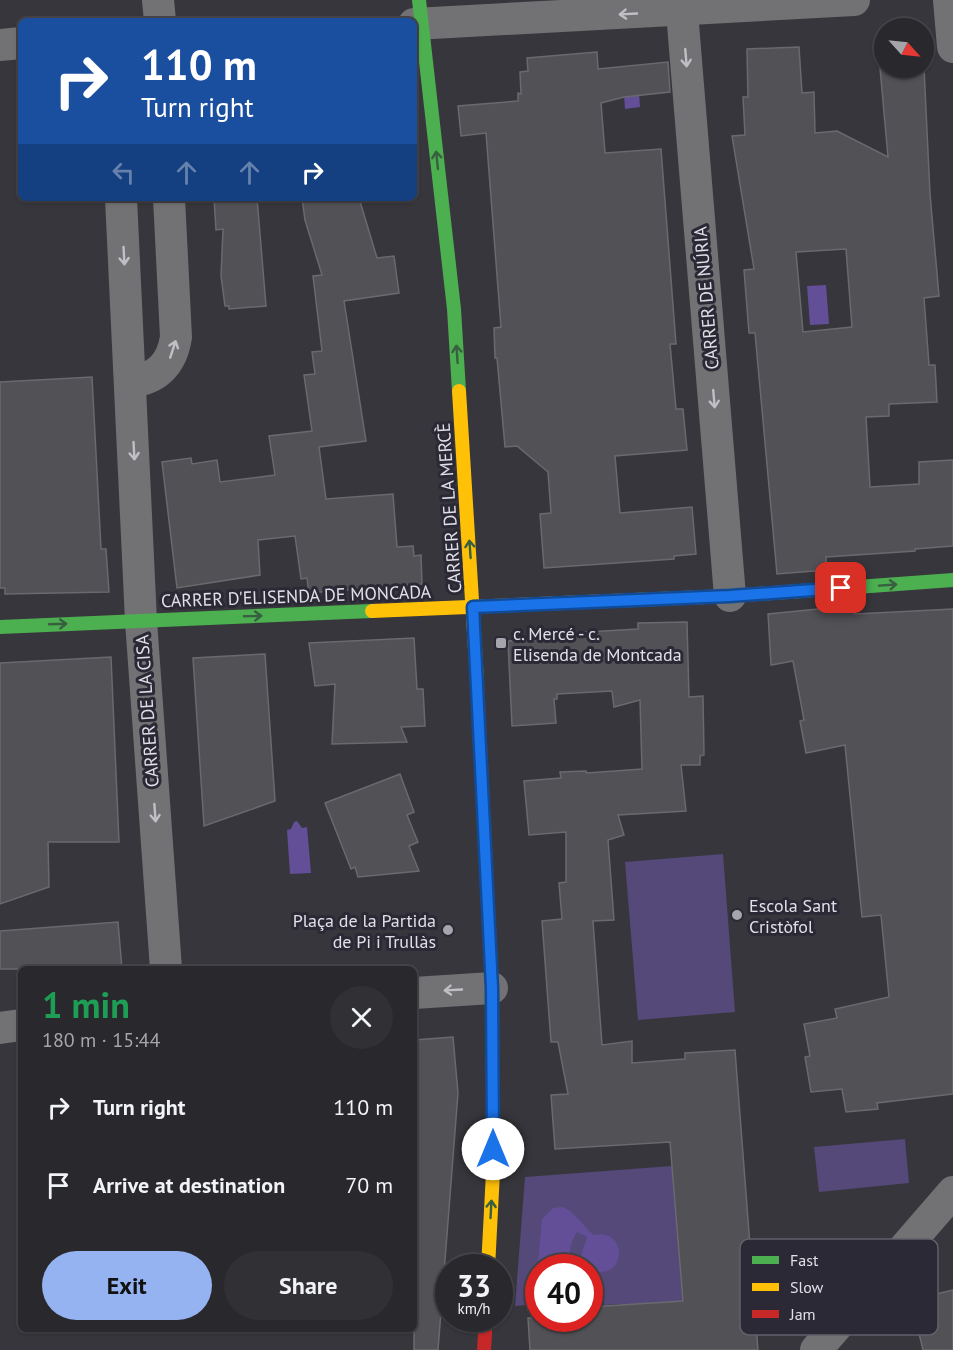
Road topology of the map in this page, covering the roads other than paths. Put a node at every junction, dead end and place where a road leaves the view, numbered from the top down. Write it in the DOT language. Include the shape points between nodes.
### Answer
graph roads {
  1 [pos="158,0"];
  2 [pos="854,0"];
  3 [pos="949,0"];
  4 [pos="682,5"];
  5 [pos="418,16"];
  6 [pos="160,18"];
  7 [pos="18,43"];
  8 [pos="0,45"];
  9 [pos="953,47"];
  10 [pos="121,201"];
  11 [pos="169,201"];
  12 [pos="130,382"];
  13 [pos="953,580"];
  14 [pos="730,596"];
  15 [pos="473,607"];
  16 [pos="141,621"];
  17 [pos="0,627"];
  18 [pos="166,966"];
  19 [pos="492,988"];
  20 [pos="417,993"];
  21 [pos="18,1025"];
  22 [pos="0,1028"];
  23 [pos="953,1192"];
  24 [pos="912,1239"];
  25 [pos="489,1254"];
  26 [pos="485,1332"];
  27 [pos="829,1335"];
  28 [pos="484,1350"];
  29 [pos="816,1350"];
  1 -- 6 [label="street"];
  2 -- 4 [label="street"];
  3 -- 9 [label="street"];
  4 -- 5 [label="street, one-way"];
  4 -- 14 [label="street, CARRER DE NÚRIA, one-way"];
  15 -- 5 [label="street, CARRER DE LA MERCÈ, one-way" via="454,309"];
  7 -- 8 [label="street"];
  10 -- 12 [label="street, CARRER DE LA CISA, one-way"];
  12 -- 11 [label="street, one-way" via="155,375 174,348"];
  12 -- 16 [label="street, CARRER DE LA CISA, one-way"];
  14 -- 13 [label="street, CARRER D'ELISENDA DE MONCADA, one-way"];
  14 -- 15 [label="street, CARRER D'ELISENDA DE MONCADA"];
  16 -- 15 [label="street, CARRER D'ELISENDA DE MONCADA, one-way"];
  15 -- 19 [label="street, CARRER DE LA MERCÈ"];
  17 -- 16 [label="street, CARRER D'ELISENDA DE MONCADA, one-way"];
  16 -- 18 [label="street, CARRER DE LA CISA, one-way"];
  19 -- 20 [label="street, one-way"];
  25 -- 19 [label="street, CARRER DE LA MERCÈ, one-way" via="493,1172"];
  21 -- 22 [label="street"];
  23 -- 24 [label="street"];
  26 -- 28 [label="street"];
  27 -- 29 [label="street"];
}
